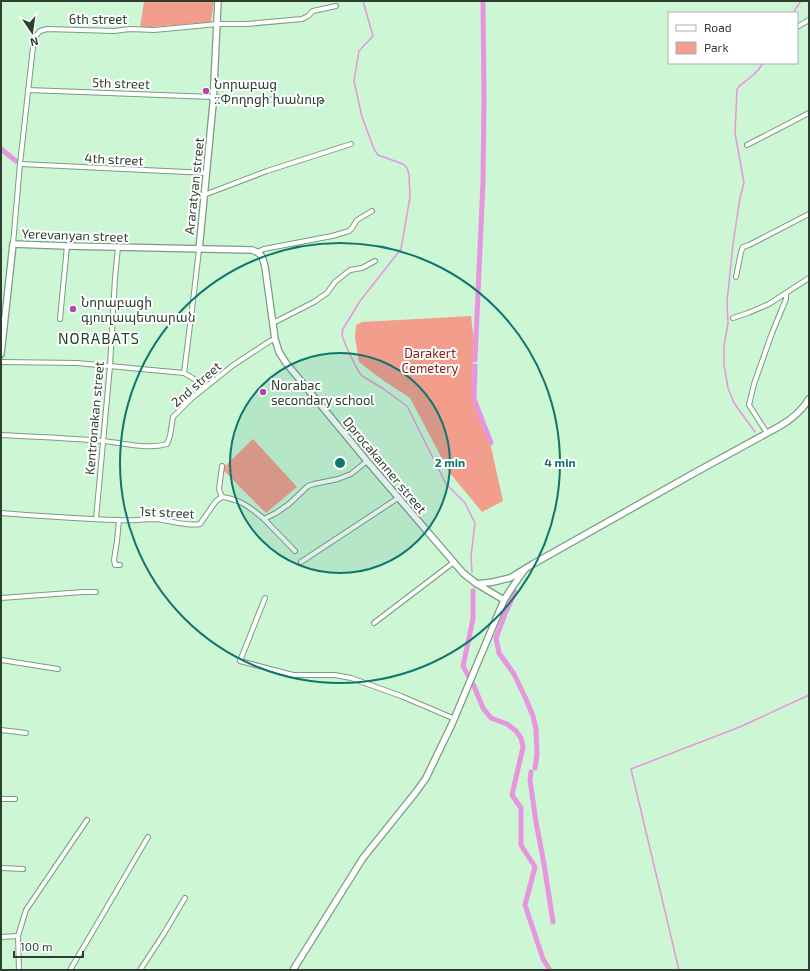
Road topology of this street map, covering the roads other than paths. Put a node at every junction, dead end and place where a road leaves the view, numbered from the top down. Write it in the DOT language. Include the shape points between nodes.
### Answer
graph roads {
  1 [pos="218,1"];
  2 [pos="336,6"];
  3 [pos="809,20"];
  4 [pos="218,24"];
  5 [pos="798,26"];
  6 [pos="28,90"];
  7 [pos="213,97"];
  8 [pos="314,98"];
  9 [pos="809,113"];
  10 [pos="351,144"];
  11 [pos="747,145"];
  12 [pos="20,164"];
  13 [pos="207,173"];
  14 [pos="204,195"];
  15 [pos="372,211"];
  16 [pos="809,214"];
  17 [pos="13,244"];
  18 [pos="67,246"];
  19 [pos="118,247"];
  20 [pos="199,250"];
  21 [pos="257,252"];
  22 [pos="375,261"];
  23 [pos="736,278"];
  24 [pos="809,278"];
  25 [pos="786,293"];
  26 [pos="733,318"];
  27 [pos="60,319"];
  28 [pos="273,322"];
  29 [pos="275,339"];
  30 [pos="1,354"];
  31 [pos="1,362"];
  32 [pos="110,366"];
  33 [pos="184,374"];
  34 [pos="206,386"];
  35 [pos="809,400"];
  36 [pos="767,433"];
  37 [pos="1,435"];
  38 [pos="103,441"];
  39 [pos="367,461"];
  40 [pos="222,466"];
  41 [pos="222,497"];
  42 [pos="398,498"];
  43 [pos="1,513"];
  44 [pos="96,519"];
  45 [pos="264,519"];
  46 [pos="118,520"];
  47 [pos="295,551"];
  48 [pos="301,562"];
  49 [pos="454,562"];
  50 [pos="120,565"];
  51 [pos="525,569"];
  52 [pos="477,584"];
  53 [pos="96,592"];
  54 [pos="1,598"];
  55 [pos="266,598"];
  56 [pos="504,600"];
  57 [pos="374,623"];
  58 [pos="1,660"];
  59 [pos="58,669"];
  60 [pos="455,719"];
  61 [pos="1,730"];
  62 [pos="26,733"];
  63 [pos="1,799"];
  64 [pos="15,800"];
  65 [pos="86,820"];
  66 [pos="148,837"];
  67 [pos="1,868"];
  68 [pos="23,869"];
  69 [pos="185,898"];
  70 [pos="18,936"];
  71 [pos="1,937"];
  72 [pos="19,969"];
  73 [pos="24,970"];
  74 [pos="70,970"];
  75 [pos="140,970"];
  76 [pos="293,970"];
  1 -- 4 [label="main road, Araratyan street"];
  2 -- 4 [label="street, 6th street" via="313,11 302,20"];
  3 -- 5 [label="street"];
  4 -- 6 [label="street, 6th street" via="154,30 40,31 34,38"];
  4 -- 7 [label="main road, Araratyan street"];
  6 -- 7 [label="street, 5th street"];
  6 -- 12 [label="street, 6th street"];
  7 -- 8 [label="street, 5th street" via="260,102 273,99"];
  7 -- 13 [label="main road, Araratyan street"];
  9 -- 11 [label="street"];
  10 -- 14 [label="street" via="267,171"];
  12 -- 13 [label="street, 4th street"];
  12 -- 17 [label="street, 6th street"];
  13 -- 14 [label="main road, Araratyan street"];
  14 -- 20 [label="main road, Araratyan street"];
  15 -- 21 [label="street" via="357,220 349,231"];
  16 -- 23 [label="street" via="744,247"];
  17 -- 18 [label="main road, Yerevanyan street"];
  17 -- 30 [label="main road, Yerevanyan street"];
  18 -- 19 [label="main road, Yerevanyan street"];
  18 -- 27 [label="street"];
  19 -- 20 [label="main road, Yerevanyan street"];
  19 -- 32 [label="street, Kentronakan street"];
  20 -- 21 [label="main road"];
  20 -- 33 [label="street, Araratyan street"];
  21 -- 28 [label="main road, Dprocakanner street" via="261,255 265,267"];
  22 -- 28 [label="street" via="362,268 350,270 314,302"];
  24 -- 25 [label="street"];
  25 -- 26 [label="street" via="769,304"];
  25 -- 36 [label="street" via="749,405"];
  28 -- 29 [label="main road, Dprocakanner street"];
  29 -- 34 [label="street, 2nd street"];
  29 -- 39 [label="main road, Dprocakanner street" via="286,363"];
  31 -- 32 [label="street"];
  32 -- 33 [label="street"];
  32 -- 38 [label="street, Kentronakan street"];
  33 -- 34 [label="street"];
  34 -- 38 [label="street, 2nd street" via="173,417 167,444 141,446"];
  35 -- 36 [label="main road" via="793,418"];
  36 -- 51 [label="main road"];
  37 -- 38 [label="street, 2nd street"];
  38 -- 44 [label="street, Kentronakan street"];
  39 -- 42 [label="main road, Dprocakanner street"];
  39 -- 45 [label="street" via="351,474 338,480 308,486 276,514"];
  40 -- 41 [label="street" via="219,489"];
  41 -- 45 [label="street" via="242,502"];
  41 -- 46 [label="street, 1st street" via="216,501 200,524 196,525 153,519"];
  42 -- 48 [label="street"];
  42 -- 49 [label="main road, Dprocakanner street"];
  43 -- 44 [label="street, 1st street"];
  44 -- 46 [label="street, 1st street"];
  45 -- 47 [label="street"];
  46 -- 50 [label="street" via="114,560 115,565"];
  49 -- 52 [label="main road, Dprocakanner street"];
  49 -- 57 [label="street"];
  51 -- 52 [label="main road" via="510,578"];
  51 -- 56 [label="main road"];
  52 -- 56 [label="main road, Dprocakanner street"];
  53 -- 54 [label="street"];
  55 -- 60 [label="street" via="240,662 293,675 351,678"];
  56 -- 60 [label="main road"];
  58 -- 59 [label="street"];
  60 -- 76 [label="main road" via="426,778 363,858"];
  61 -- 62 [label="street"];
  63 -- 64 [label="street"];
  65 -- 70 [label="street" via="26,910"];
  66 -- 74 [label="street"];
  67 -- 68 [label="street"];
  69 -- 75 [label="street"];
  70 -- 71 [label="street"];
  70 -- 72 [label="street"];
  72 -- 73 [label="street"];
}
